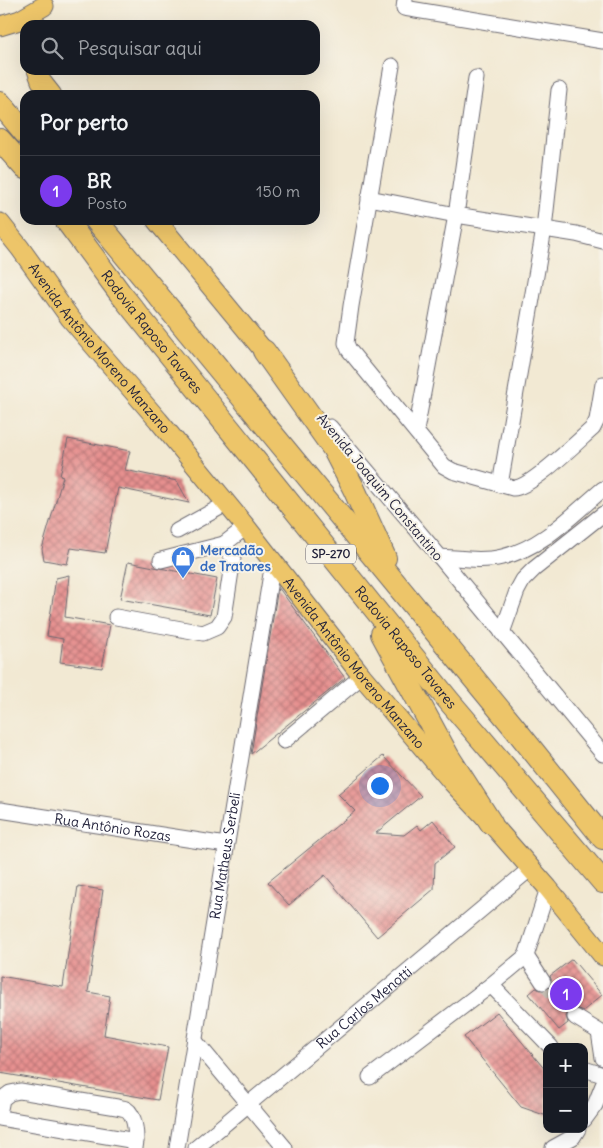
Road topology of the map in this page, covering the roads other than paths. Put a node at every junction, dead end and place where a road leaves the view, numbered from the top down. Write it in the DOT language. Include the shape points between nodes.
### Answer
graph roads {
  1 [pos="405,0"];
  2 [pos="44,3"];
  3 [pos="42,20"];
  4 [pos="0,26"];
  5 [pos="603,40"];
  6 [pos="392,66"];
  7 [pos="38,75"];
  8 [pos="476,78"];
  9 [pos="48,90"];
  10 [pos="559,90"];
  11 [pos="0,103"];
  12 [pos="20,127"];
  13 [pos="0,140"];
  14 [pos="20,162"];
  15 [pos="369,198"];
  16 [pos="456,215"];
  17 [pos="0,223"];
  18 [pos="70,225"];
  19 [pos="100,225"];
  20 [pos="160,225"];
  21 [pos="544,229"];
  22 [pos="603,241"];
  23 [pos="264,351"];
  24 [pos="603,384"];
  25 [pos="416,431"];
  26 [pos="500,485"];
  27 [pos="603,489"];
  28 [pos="284,497"];
  29 [pos="226,504"];
  30 [pos="603,514"];
  31 [pos="246,527"];
  32 [pos="177,531"];
  33 [pos="224,544"];
  34 [pos="440,557"];
  35 [pos="161,560"];
  36 [pos="278,566"];
  37 [pos="396,584"];
  38 [pos="116,617"];
  39 [pos="502,633"];
  40 [pos="362,676"];
  41 [pos="513,726"];
  42 [pos="284,741"];
  43 [pos="603,754"];
  44 [pos="0,810"];
  45 [pos="603,814"];
  46 [pos="491,823"];
  47 [pos="603,838"];
  48 [pos="226,845"];
  49 [pos="530,868"];
  50 [pos="603,882"];
  51 [pos="548,888"];
  52 [pos="526,956"];
  53 [pos="603,956"];
  54 [pos="543,982"];
  55 [pos="491,985"];
  56 [pos="575,1017"];
  57 [pos="601,1033"];
  58 [pos="195,1041"];
  59 [pos="546,1043"];
  60 [pos="603,1058"];
  61 [pos="588,1070"];
  62 [pos="370,1076"];
  63 [pos="603,1076"];
  64 [pos="603,1085"];
  65 [pos="248,1104"];
  66 [pos="0,1109"];
  67 [pos="588,1115"];
  68 [pos="0,1118"];
  69 [pos="575,1133"];
  70 [pos="135,1144"];
  71 [pos="177,1148"];
  72 [pos="196,1148"];
  73 [pos="285,1148"];
  74 [pos="553,1148"];
  1 -- 5 [label="street" via="404,8"];
  2 -- 3 [label="main road"];
  2 -- 4 [label="main road" via="20,20"];
  6 -- 15 [label="street"];
  7 -- 9 [label="main road"];
  8 -- 16 [label="street"];
  10 -- 21 [label="street"];
  11 -- 12 [label="highway"];
  13 -- 14 [label="highway"];
  15 -- 16 [label="street"];
  15 -- 25 [label="street" via="346,343"];
  16 -- 21 [label="street"];
  16 -- 25 [label="street"];
  17 -- 29 [label="main road, Avenida Antônio Moreno Manzano" via="70,318"];
  18 -- 28 [label="highway, Rodovia Raposo Tavares / SP-270" via="120,293"];
  19 -- 37 [label="highway, Rodovia Raposo Tavares / SP-270"];
  20 -- 23 [label="main road, Avenida Joaquim Constantino"];
  21 -- 22 [label="street"];
  21 -- 26 [label="street"];
  23 -- 34 [label="street, Avenida Joaquim Constantino"];
  23 -- 37 [label="highway" via="333,448"];
  24 -- 26 [label="street" via="593,428 523,487"];
  25 -- 26 [label="street" via="447,468"];
  27 -- 34 [label="street" via="542,540 522,550 485,560"];
  28 -- 46 [label="highway" via="381,631 448,756"];
  28 -- 50 [label="highway, Rodovia Raposo Tavares / SP-270" via="449,701"];
  29 -- 31 [label="main road, Avenida Antônio Moreno Manzano"];
  29 -- 32 [label="street"];
  30 -- 39 [label="street" via="524,580"];
  31 -- 33 [label="street"];
  31 -- 36 [label="main road, Avenida Antônio Moreno Manzano"];
  33 -- 35 [label="street"];
  33 -- 38 [label="street" via="233,558 224,618 217,627 203,633"];
  34 -- 39 [label="street, Avenida Joaquim Constantino"];
  36 -- 40 [label="main road, Avenida Antônio Moreno Manzano"];
  36 -- 48 [label="street, Rua Matheus Serbeli" via="271,574"];
  37 -- 41 [label="highway, Rodovia Raposo Tavares / SP-270"];
  39 -- 43 [label="street, Avenida Joaquim Constantino"];
  40 -- 42 [label="street"];
  40 -- 46 [label="main road, Avenida Antônio Moreno Manzano"];
  41 -- 45 [label="highway"];
  41 -- 47 [label="highway, Rodovia Raposo Tavares / SP-270"];
  44 -- 48 [label="street, Rua Antônio Rozas"];
  46 -- 49 [label="main road, Avenida Antônio Moreno Manzano"];
  48 -- 58 [label="street, Rua Matheus Serbeli"];
  49 -- 51 [label="main road, Avenida Antônio Moreno Manzano"];
  49 -- 65 [label="street, Rua Carlos Menotti"];
  51 -- 52 [label="street"];
  51 -- 53 [label="main road, Avenida Antônio Moreno Manzano"];
  52 -- 54 [label="street"];
  52 -- 55 [label="street"];
  55 -- 59 [label="street"];
  55 -- 62 [label="street"];
  56 -- 57 [label="street"];
  57 -- 60 [label="street"];
  58 -- 65 [label="street"];
  58 -- 71 [label="street, Rua Matheus Serbeli"];
  61 -- 63 [label="street"];
  64 -- 67 [label="street"];
  65 -- 72 [label="street, Rua Carlos Menotti"];
  65 -- 73 [label="street"];
  66 -- 70 [label="street" via="2,1099 20,1091 118,1107 132,1116"];
  68 -- 70 [label="street"];
  69 -- 74 [label="street"];
}
